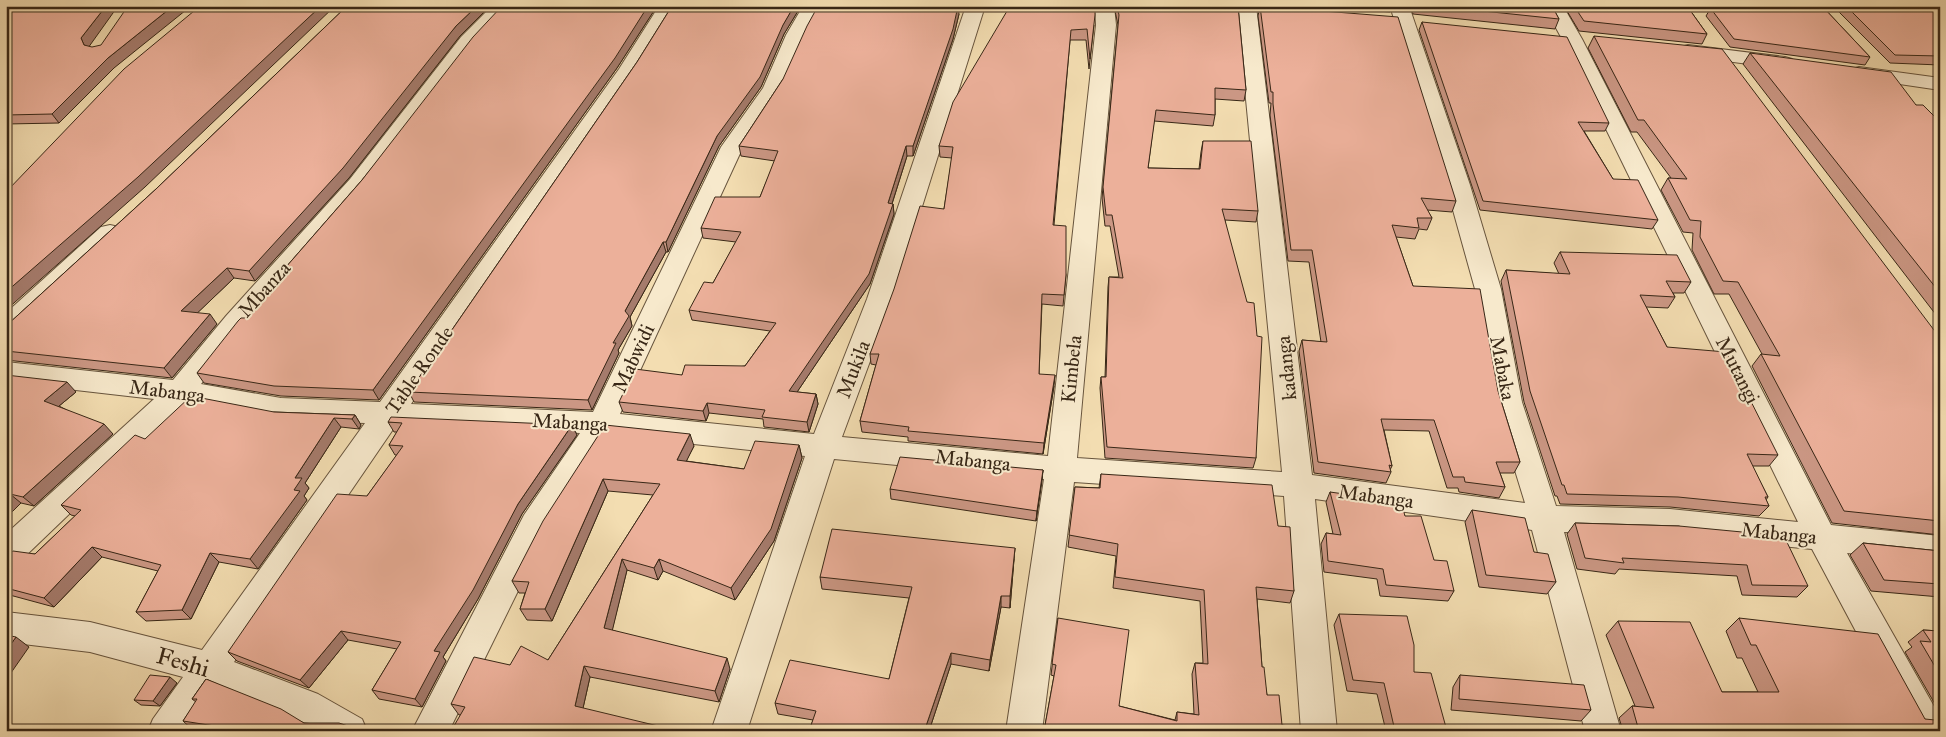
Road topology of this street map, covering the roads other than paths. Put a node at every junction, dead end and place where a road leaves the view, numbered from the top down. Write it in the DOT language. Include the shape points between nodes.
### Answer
graph roads {
  1 [pos="504,6"];
  2 [pos="669,6"];
  3 [pos="813,6"];
  4 [pos="976,6"];
  5 [pos="1104,6"];
  6 [pos="1553,6"];
  7 [pos="1248,7"];
  8 [pos="1402,17"];
  9 [pos="1706,34"];
  10 [pos="1666,49"];
  11 [pos="1722,54"];
  12 [pos="1868,56"];
  13 [pos="1801,65"];
  14 [pos="1840,70"];
  15 [pos="1739,77"];
  16 [pos="1889,77"];
  17 [pos="1940,84"];
  18 [pos="1914,103"];
  19 [pos="126,218"];
  20 [pos="6,328"];
  21 [pos="6,372"];
  22 [pos="180,391"];
  23 [pos="388,413"];
  24 [pos="602,423"];
  25 [pos="824,445"];
  26 [pos="1061,469"];
  27 [pos="1298,485"];
  28 [pos="1545,520"];
  29 [pos="1822,538"];
  30 [pos="1940,549"];
  31 [pos="6,554"];
  32 [pos="6,627"];
  33 [pos="209,668"];
  34 [pos="166,731"];
  35 [pos="349,731"];
  36 [pos="430,731"];
  37 [pos="729,731"];
  38 [pos="1024,731"];
  39 [pos="1318,731"];
  40 [pos="1603,731"];
  41 [pos="1928,731"];
  1 -- 22 [label="street, Mbanza" via="468,41 358,184 235,322"];
  2 -- 23 [label="street, Table Ronde" via="628,71"];
  3 -- 24 [label="street, Mabwidi" via="772,88 732,147"];
  4 -- 25 [label="street, Mukila" via="880,299"];
  5 -- 26 [label="street, Kimbela" via="1106,25"];
  6 -- 29 [label="street, Mutangi"];
  7 -- 27 [label="street, kadanga"];
  8 -- 28 [label="street, Mabaka" via="1458,185 1488,289 1508,402"];
  9 -- 11 [label="street"];
  10 -- 11 [label="street"];
  11 -- 13 [label="street"];
  11 -- 15 [label="street"];
  12 -- 16 [label="street"];
  14 -- 16 [label="street"];
  16 -- 17 [label="street"];
  16 -- 18 [label="street"];
  19 -- 20 [label="street"];
  21 -- 22 [label="street, Mabanga"];
  22 -- 23 [label="street, Mabanga" via="281,409"];
  22 -- 31 [label="street, Mbanza"];
  23 -- 24 [label="street, Mabanga"];
  23 -- 33 [label="street, Table Ronde"];
  24 -- 25 [label="street, Mabanga"];
  24 -- 36 [label="street, Mabwidi" via="535,524"];
  25 -- 26 [label="street, Mabanga"];
  25 -- 37 [label="street, Mukila"];
  26 -- 27 [label="street, Mabanga"];
  26 -- 38 [label="street, Kimbela"];
  27 -- 28 [label="street, Mabanga"];
  27 -- 39 [label="street, kadanga"];
  28 -- 29 [label="street, Mabanga" via="1670,522"];
  28 -- 40 [label="street, Mabaka"];
  29 -- 30 [label="street, Mabanga"];
  29 -- 41 [label="street, Mutangi"];
  32 -- 33 [label="street, Feshi" via="90,638"];
  33 -- 34 [label="street, Table Ronde"];
  33 -- 35 [label="street, Feshi" via="305,706"];
}
